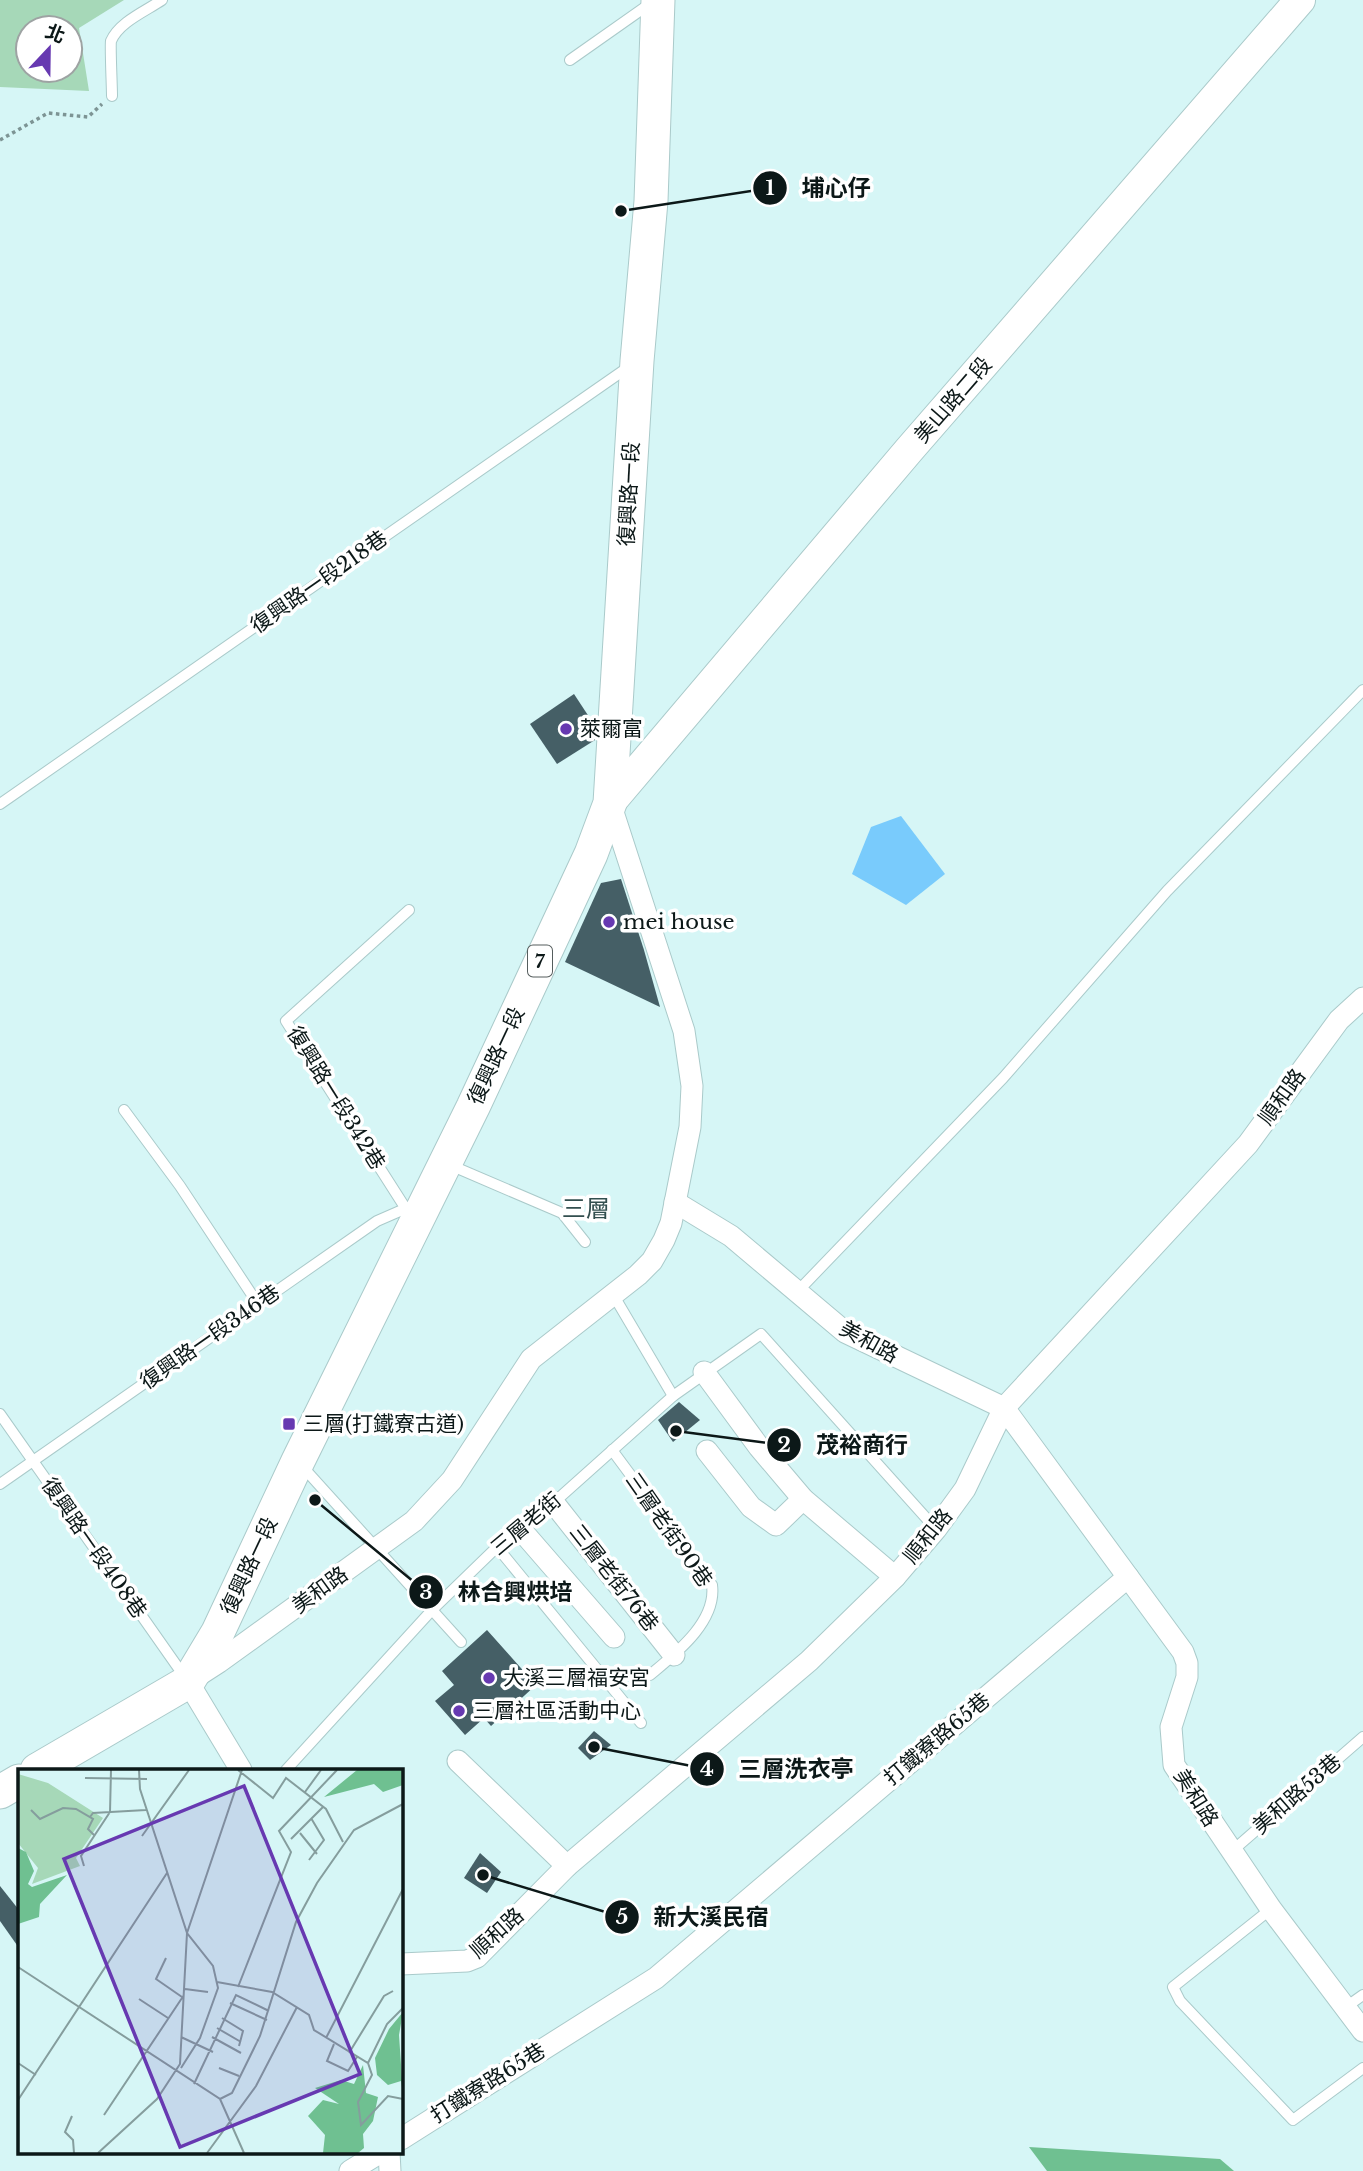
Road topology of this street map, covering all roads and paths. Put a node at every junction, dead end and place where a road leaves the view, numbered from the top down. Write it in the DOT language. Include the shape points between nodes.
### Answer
graph roads {
  1 [pos="162,0"];
  2 [pos="657,0"];
  3 [pos="1300,0"];
  4 [pos="570,60"];
  5 [pos="112,96"];
  6 [pos="0,140"];
  7 [pos="637,361"];
  8 [pos="1363,690"];
  9 [pos="610,803"];
  10 [pos="0,804"];
  11 [pos="409,910"];
  12 [pos="1363,998"];
  13 [pos="124,1110"];
  14 [pos="445,1162"];
  15 [pos="675,1202"];
  16 [pos="415,1205"];
  17 [pos="585,1242"];
  18 [pos="797,1291"];
  19 [pos="614,1296"];
  20 [pos="258,1304"];
  21 [pos="704,1372"];
  22 [pos="673,1395"];
  23 [pos="1004,1408"];
  24 [pos="0,1414"];
  25 [pos="612,1450"];
  26 [pos="707,1451"];
  27 [pos="32,1461"];
  28 [pos="298,1461"];
  29 [pos="0,1484"];
  30 [pos="803,1499"];
  31 [pos="553,1502"];
  32 [pos="936,1530"];
  33 [pos="522,1531"];
  34 [pos="498,1547"];
  35 [pos="376,1549"];
  36 [pos="895,1577"];
  37 [pos="1128,1577"];
  38 [pos="432,1610"];
  39 [pos="614,1637"];
  40 [pos="461,1642"];
  41 [pos="674,1655"];
  42 [pos="650,1675"];
  43 [pos="188,1682"];
  44 [pos="641,1723"];
  45 [pos="1363,1737"];
  46 [pos="458,1761"];
  47 [pos="39,1769"];
  48 [pos="240,1769"];
  49 [pos="287,1769"];
  50 [pos="18,1781"];
  51 [pos="0,1792"];
  52 [pos="1231,1852"];
  53 [pos="566,1866"];
  54 [pos="1271,1909"];
  55 [pos="402,1964"];
  56 [pos="1354,2001"];
  57 [pos="1363,2031"];
  58 [pos="1363,2068"];
  59 [pos="402,2138"];
  60 [pos="378,2154"];
  61 [pos="349,2171"];
  1 -- 5 [label="lane" via="120,28 110,43"];
  2 -- 4 [label="lane"];
  2 -- 7 [label="main road, 復興路一段 / 7" via="651,201"];
  3 -- 9 [label="street, 美山路二段"];
  5 -- 6 [label="path" via="88,117 48,113"];
  7 -- 9 [label="main road, 復興路一段 / 7"];
  7 -- 10 [label="lane, 復興路一段218巷"];
  8 -- 18 [label="lane" via="1167,891 1003,1078"];
  9 -- 14 [label="main road, 復興路一段 / 7" via="591,854"];
  9 -- 15 [label="street" via="684,1031 692,1086 690,1127"];
  11 -- 16 [label="lane, 復興路一段342巷" via="286,1021"];
  12 -- 23 [label="street, 順和路" via="1339,1020 1248,1144"];
  13 -- 20 [label="lane"];
  14 -- 16 [label="main road, 復興路一段 / 7"];
  14 -- 17 [label="lane" via="562,1213"];
  15 -- 18 [label="street, 美和路" via="732,1236"];
  15 -- 19 [label="street, 美和路" via="671,1223 652,1261"];
  16 -- 20 [label="lane, 復興路一段346巷" via="377,1222"];
  16 -- 28 [label="main road, 復興路一段 / 7"];
  18 -- 23 [label="street, 美和路" via="845,1332"];
  19 -- 22 [label="lane"];
  19 -- 35 [label="street, 美和路" via="531,1359 452,1480 414,1521"];
  20 -- 27 [label="lane, 復興路一段346巷"];
  21 -- 22 [label="lane, 三層老街"];
  21 -- 30 [label="street"];
  21 -- 32 [label="lane, 三層老街" via="761,1334"];
  22 -- 25 [label="lane, 三層老街"];
  23 -- 32 [label="street, 順和路" via="965,1489"];
  23 -- 37 [label="street, 美和路"];
  24 -- 27 [label="lane, 復興路一段408巷"];
  25 -- 31 [label="lane, 三層老街"];
  25 -- 41 [label="lane, 三層老街90巷" via="712,1585 706,1615"];
  26 -- 30 [label="street" via="751,1507 776,1525"];
  27 -- 29 [label="lane, 復興路一段346巷"];
  27 -- 43 [label="lane, 復興路一段408巷"];
  28 -- 35 [label="lane"];
  28 -- 43 [label="main road, 復興路一段 / 7" via="218,1632"];
  30 -- 36 [label="street"];
  31 -- 33 [label="lane, 三層老街"];
  31 -- 41 [label="street, 三層老街76巷"];
  32 -- 36 [label="street, 順和路"];
  33 -- 34 [label="lane, 三層老街"];
  33 -- 39 [label="street"];
  34 -- 38 [label="lane, 三層老街"];
  34 -- 44 [label="lane"];
  35 -- 38 [label="lane"];
  35 -- 43 [label="street, 美和路"];
  36 -- 53 [label="street, 順和路" via="809,1661"];
  37 -- 52 [label="street, 美和路" via="1187,1663 1171,1727 1174,1765"];
  37 -- 59 [label="street, 打鐵寮路65巷" via="656,1978"];
  38 -- 40 [label="lane"];
  38 -- 49 [label="lane, 三層老街"];
  41 -- 42 [label="lane, 三層老街90巷"];
  43 -- 47 [label="main road, 復興路一段 / 7"];
  43 -- 48 [label="street"];
  45 -- 52 [label="lane, 美和路53巷"];
  46 -- 53 [label="street"];
  50 -- 51 [label="main road"];
  52 -- 54 [label="street, 美和路"];
  53 -- 55 [label="street, 順和路" via="477,1957"];
  54 -- 56 [label="street, 美和路"];
  54 -- 58 [label="lane" via="1173,1987 1180,2001 1293,2120"];
  56 -- 57 [label="street, 美和路"];
  60 -- 61 [label="street"];
}
